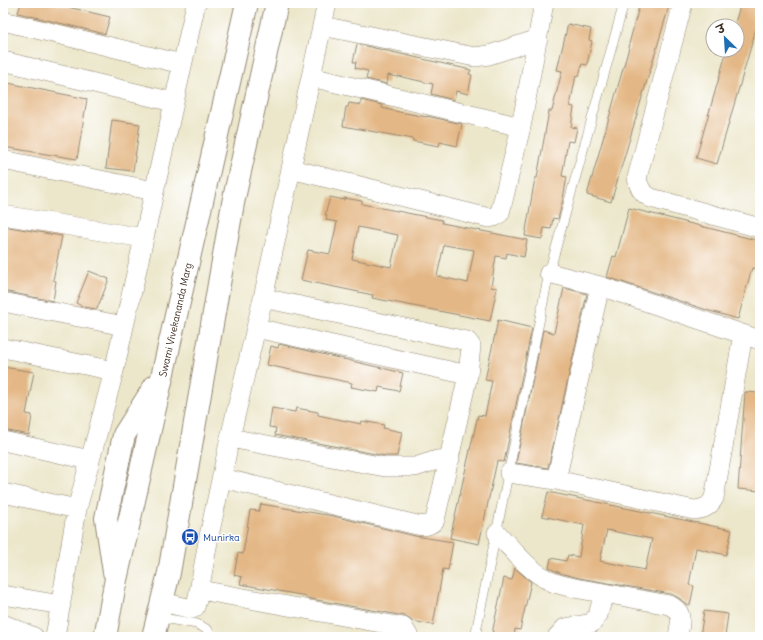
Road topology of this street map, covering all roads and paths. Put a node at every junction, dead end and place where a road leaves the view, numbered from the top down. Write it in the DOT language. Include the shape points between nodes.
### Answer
graph roads {
  1 [pos="196,3"];
  2 [pos="247,3"];
  3 [pos="277,3"];
  4 [pos="327,3"];
  5 [pos="544,3"];
  6 [pos="624,3"];
  7 [pos="683,3"];
  8 [pos="3,21"];
  9 [pos="322,26"];
  10 [pos="538,39"];
  11 [pos="3,61"];
  12 [pos="182,64"];
  13 [pos="311,77"];
  14 [pos="173,102"];
  15 [pos="521,127"];
  16 [pos="3,160"];
  17 [pos="291,169"];
  18 [pos="154,191"];
  19 [pos="3,215"];
  20 [pos="760,228"];
  21 [pos="144,238"];
  22 [pos="550,273"];
  23 [pos="600,286"];
  24 [pos="263,298"];
  25 [pos="3,302"];
  26 [pos="124,326"];
  27 [pos="256,328"];
  28 [pos="751,337"];
  29 [pos="3,348"];
  30 [pos="114,371"];
  31 [pos="468,375"];
  32 [pos="230,438"];
  33 [pos="3,441"];
  34 [pos="450,459"];
  35 [pos="90,460"];
  36 [pos="509,473"];
  37 [pos="222,478"];
  38 [pos="556,480"];
  39 [pos="3,493"];
  40 [pos="77,510"];
  41 [pos="497,533"];
  42 [pos="200,590"];
  43 [pos="604,593"];
  44 [pos="3,595"];
  45 [pos="61,605"];
  46 [pos="157,618"];
  47 [pos="3,624"];
  48 [pos="34,637"];
  49 [pos="56,637"];
  50 [pos="105,637"];
  51 [pos="211,637"];
  52 [pos="409,637"];
  53 [pos="475,637"];
  54 [pos="556,637"];
  55 [pos="678,637"];
  1 -- 12 [label="street"];
  2 -- 50 [label="street, Swami Vivekananda Marg" via="164,371 124,435 106,518 116,584"];
  3 -- 46 [label="street" via="233,203 169,573"];
  4 -- 9 [label="street"];
  5 -- 10 [label="street"];
  6 -- 22 [label="lane"];
  7 -- 20 [label="street" via="637,178 639,188 651,198"];
  8 -- 12 [label="street"];
  9 -- 10 [label="street" via="475,56 489,55"];
  9 -- 13 [label="street"];
  10 -- 15 [label="street"];
  11 -- 14 [label="street"];
  12 -- 14 [label="street"];
  13 -- 15 [label="street"];
  13 -- 17 [label="street"];
  14 -- 18 [label="street"];
  15 -- 17 [label="street" via="500,213 489,218"];
  16 -- 18 [label="street"];
  17 -- 24 [label="street"];
  18 -- 21 [label="street"];
  19 -- 21 [label="street"];
  21 -- 26 [label="street"];
  22 -- 23 [label="street"];
  22 -- 36 [label="lane"];
  23 -- 28 [label="street"];
  23 -- 38 [label="street"];
  24 -- 27 [label="street"];
  24 -- 31 [label="street" via="467,341 471,346"];
  25 -- 26 [label="street"];
  26 -- 30 [label="street"];
  27 -- 31 [label="street"];
  27 -- 32 [label="street"];
  28 -- 38 [label="street" via="714,498 710,505 704,509 694,510"];
  29 -- 30 [label="street"];
  30 -- 35 [label="street"];
  31 -- 34 [label="street"];
  32 -- 34 [label="street" via="385,467 415,467"];
  32 -- 37 [label="street"];
  33 -- 35 [label="street"];
  34 -- 37 [label="street" via="435,520 425,526"];
  35 -- 40 [label="street"];
  36 -- 38 [label="street"];
  36 -- 41 [label="lane"];
  37 -- 42 [label="street"];
  39 -- 40 [label="street"];
  40 -- 45 [label="street"];
  41 -- 43 [label="street" via="526,563 550,580 566,586"];
  41 -- 53 [label="lane"];
  42 -- 46 [label="street" via="192,608"];
  42 -- 52 [label="street" via="403,628"];
  43 -- 54 [label="street" via="598,615 592,623 565,628"];
  43 -- 55 [label="street" via="668,605 678,610"];
  44 -- 45 [label="street"];
  45 -- 49 [label="street"];
  46 -- 51 [label="lane" via="197,624 208,630"];
  47 -- 48 [label="street"];
}
